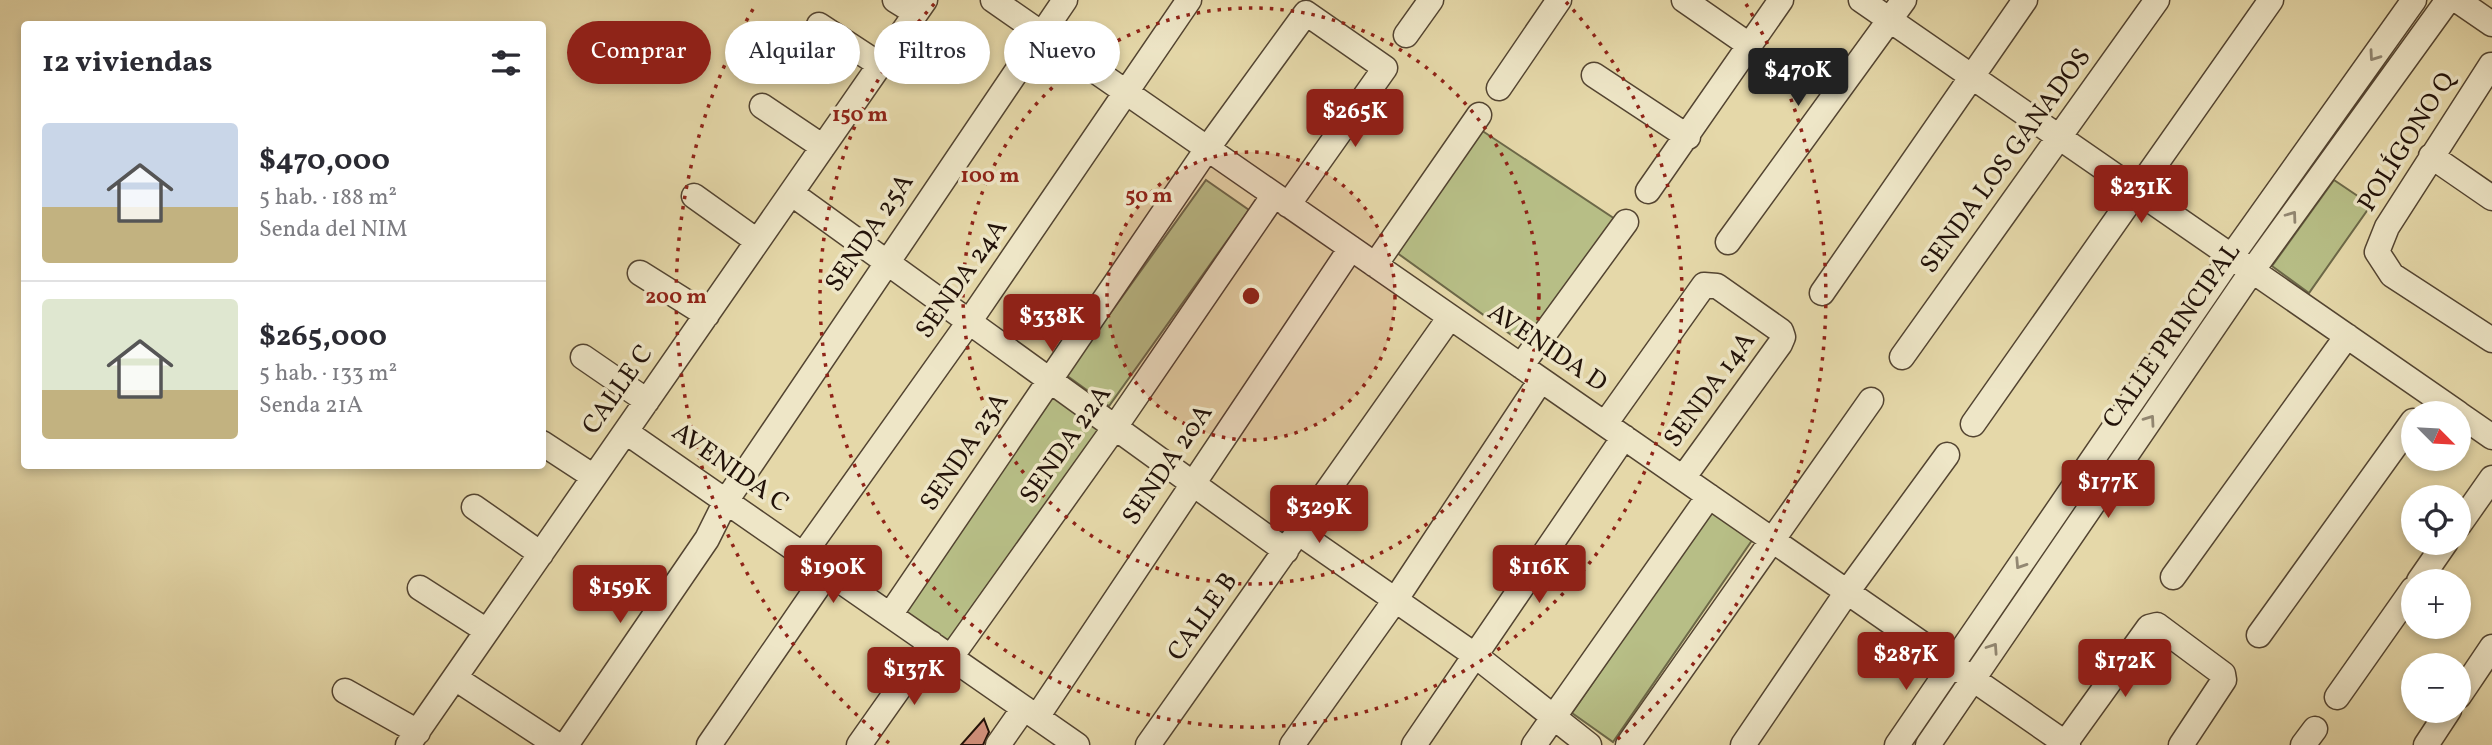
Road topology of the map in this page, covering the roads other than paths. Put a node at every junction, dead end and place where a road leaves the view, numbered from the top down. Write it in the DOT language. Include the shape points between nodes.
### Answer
graph roads {
  1 [pos="895,0"];
  2 [pos="993,0"];
  3 [pos="1065,0"];
  4 [pos="1189,0"];
  5 [pos="1431,0"];
  6 [pos="1559,0"];
  7 [pos="1684,0"];
  8 [pos="1781,0"];
  9 [pos="1861,0"];
  10 [pos="2025,0"];
  11 [pos="2157,0"];
  12 [pos="2270,0"];
  13 [pos="2414,0"];
  14 [pos="2448,0"];
  15 [pos="2457,0"];
  16 [pos="920,7"];
  17 [pos="1897,10"];
  18 [pos="1306,13"];
  19 [pos="1024,21"];
  20 [pos="1050,21"];
  21 [pos="2492,24"];
  22 [pos="1406,35"];
  23 [pos="1749,45"];
  24 [pos="2491,65"];
  25 [pos="874,74"];
  26 [pos="1594,75"];
  27 [pos="1971,76"];
  28 [pos="1007,84"];
  29 [pos="1114,84"];
  30 [pos="1499,88"];
  31 [pos="1126,92"];
  32 [pos="762,106"];
  33 [pos="1479,115"];
  34 [pos="1688,137"];
  35 [pos="2061,138"];
  36 [pos="823,147"];
  37 [pos="1208,149"];
  38 [pos="2431,156"];
  39 [pos="1648,191"];
  40 [pos="2137,191"];
  41 [pos="791,193"];
  42 [pos="694,196"];
  43 [pos="2492,198"];
  44 [pos="1281,200"];
  45 [pos="1626,222"];
  46 [pos="757,241"];
  47 [pos="1728,242"];
  48 [pos="1351,248"];
  49 [pos="2231,257"];
  50 [pos="887,262"];
  51 [pos="1375,265"];
  52 [pos="2252,271"];
  53 [pos="640,273"];
  54 [pos="1822,293"];
  55 [pos="707,315"];
  56 [pos="1450,317"];
  57 [pos="969,322"];
  58 [pos="2347,336"];
  59 [pos="2492,340"];
  60 [pos="583,357"];
  61 [pos="1902,357"];
  62 [pos="1531,373"];
  63 [pos="1050,380"];
  64 [pos="1871,400"];
  65 [pos="647,401"];
  66 [pos="2422,401"];
  67 [pos="2471,422"];
  68 [pos="1973,424"];
  69 [pos="1115,427"];
  70 [pos="1615,430"];
  71 [pos="626,432"];
  72 [pos="2492,437"];
  73 [pos="2401,438"];
  74 [pos="546,446"];
  75 [pos="1947,454"];
  76 [pos="594,477"];
  77 [pos="1683,478"];
  78 [pos="2492,478"];
  79 [pos="1192,482"];
  80 [pos="1709,496"];
  81 [pos="726,501"];
  82 [pos="474,507"];
  83 [pos="2471,508"];
  84 [pos="2041,532"];
  85 [pos="1771,539"];
  86 [pos="1293,542"];
  87 [pos="2061,547"];
  88 [pos="541,554"];
  89 [pos="803,555"];
  90 [pos="828,572"];
  91 [pos="2173,577"];
  92 [pos="420,588"];
  93 [pos="1847,592"];
  94 [pos="1396,599"];
  95 [pos="2401,606"];
  96 [pos="890,615"];
  97 [pos="487,631"];
  98 [pos="2259,635"];
  99 [pos="2492,647"];
  100 [pos="941,650"];
  101 [pos="1476,656"];
  102 [pos="1963,672"];
  103 [pos="455,678"];
  104 [pos="2471,678"];
  105 [pos="345,691"];
  106 [pos="2337,697"];
  107 [pos="1030,713"];
  108 [pos="1553,716"];
  109 [pos="2440,723"];
  110 [pos="413,738"];
  111 [pos="2066,744"];
  112 [pos="557,745"];
  113 [pos="566,745"];
  114 [pos="709,745"];
  115 [pos="859,745"];
  116 [pos="998,745"];
  117 [pos="1077,745"];
  118 [pos="1148,745"];
  119 [pos="1292,745"];
  120 [pos="1414,745"];
  121 [pos="1534,745"];
  122 [pos="1589,745"];
  123 [pos="1628,745"];
  124 [pos="1743,745"];
  125 [pos="1897,745"];
  126 [pos="1928,745"];
  127 [pos="2181,745"];
  128 [pos="2426,745"];
  1 -- 16 [label="street"];
  2 -- 19 [label="street, AVENIDA D"];
  3 -- 20 [label="street, SENDA 25A"];
  4 -- 31 [label="street, SENDA 24A"];
  5 -- 22 [label="street"];
  6 -- 30 [label="street"];
  7 -- 23 [label="street"];
  8 -- 23 [label="street"];
  9 -- 17 [label="street"];
  10 -- 27 [label="street"];
  11 -- 35 [label="street, SENDA LOS GANADOS"];
  12 -- 40 [label="street"];
  13 -- 49 [label="street, CALLE PRINCIPAL, one-way"];
  52 -- 14 [label="street, CALLE PRINCIPAL, one-way"];
  15 -- 21 [label="street"];
  17 -- 27 [label="street"];
  17 -- 47 [label="street"];
  18 -- 37 [label="street, SENDA 23A"];
  18 -- 44 [label="street, SENDA 22A" via="1385,68"];
  23 -- 34 [label="street"];
  24 -- 38 [label="street, POLÍGONO Q"];
  25 -- 36 [label="street, CALLE C"];
  26 -- 34 [label="street"];
  27 -- 35 [label="street"];
  27 -- 54 [label="street"];
  28 -- 50 [label="street, SENDA 25A"];
  29 -- 31 [label="street, AVENIDA D"];
  31 -- 37 [label="street, AVENIDA D"];
  31 -- 57 [label="street, SENDA 24A"];
  32 -- 36 [label="street"];
  33 -- 51 [label="street"];
  34 -- 39 [label="street"];
  35 -- 40 [label="street"];
  35 -- 61 [label="street, SENDA LOS GANADOS"];
  36 -- 41 [label="street, CALLE C"];
  37 -- 44 [label="street, AVENIDA D"];
  37 -- 63 [label="street, SENDA 23A"];
  38 -- 43 [label="street"];
  38 -- 59 [label="street, POLÍGONO Q" via="2387,228 2378,252 2392,275"];
  40 -- 49 [label="street"];
  40 -- 68 [label="street"];
  41 -- 46 [label="street, CALLE C"];
  41 -- 50 [label="street"];
  42 -- 46 [label="street"];
  44 -- 48 [label="street, AVENIDA D"];
  44 -- 69 [label="street, SENDA 22A"];
  45 -- 62 [label="street"];
  46 -- 55 [label="street, CALLE C"];
  48 -- 51 [label="street, AVENIDA D"];
  48 -- 79 [label="street, SENDA 20A"];
  49 -- 52 [label="street"];
  49 -- 84 [label="street, CALLE PRINCIPAL"];
  50 -- 57 [label="street"];
  50 -- 81 [label="street, SENDA 25A"];
  51 -- 56 [label="street, AVENIDA D"];
  52 -- 58 [label="street"];
  87 -- 52 [label="street, CALLE PRINCIPAL, one-way"];
  53 -- 55 [label="street"];
  55 -- 65 [label="street, CALLE C"];
  56 -- 62 [label="street, AVENIDA D"];
  56 -- 86 [label="street, CALLE B"];
  57 -- 63 [label="street"];
  57 -- 89 [label="street, SENDA 24A"];
  58 -- 66 [label="street"];
  58 -- 91 [label="street"];
  60 -- 65 [label="street"];
  62 -- 70 [label="street, AVENIDA D"];
  62 -- 94 [label="street"];
  63 -- 69 [label="street"];
  63 -- 96 [label="street, SENDA 23A"];
  64 -- 85 [label="street"];
  65 -- 71 [label="street, CALLE C"];
  67 -- 72 [label="street"];
  69 -- 79 [label="street"];
  69 -- 100 [label="street, SENDA 22A"];
  70 -- 77 [label="street, AVENIDA D"];
  70 -- 77 [label="street, SENDA 14A" via="1704,285 1710,284 1781,331 1783,337"];
  70 -- 101 [label="street"];
  71 -- 76 [label="street, CALLE C"];
  71 -- 81 [label="street, AVENIDA C"];
  73 -- 98 [label="street"];
  74 -- 76 [label="street"];
  75 -- 93 [label="street"];
  76 -- 88 [label="street, CALLE C"];
  77 -- 80 [label="street, AVENIDA D"];
  78 -- 83 [label="street"];
  79 -- 86 [label="street"];
  79 -- 107 [label="street, SENDA 20A"];
  80 -- 85 [label="street, AVENIDA D"];
  80 -- 108 [label="street"];
  81 -- 89 [label="street, AVENIDA C"];
  81 -- 113 [label="street, SENDA 25A" via="706,539"];
  82 -- 88 [label="street"];
  84 -- 87 [label="street"];
  84 -- 102 [label="street, CALLE PRINCIPAL, one-way"];
  85 -- 93 [label="street, AVENIDA D"];
  85 -- 123 [label="street"];
  86 -- 94 [label="street"];
  86 -- 118 [label="street, CALLE B"];
  102 -- 87 [label="street, CALLE PRINCIPAL, one-way"];
  88 -- 97 [label="street, CALLE C"];
  89 -- 90 [label="street, AVENIDA C"];
  90 -- 96 [label="street, AVENIDA C"];
  90 -- 114 [label="street"];
  92 -- 97 [label="street"];
  93 -- 102 [label="street, AVENIDA D"];
  93 -- 124 [label="street"];
  94 -- 101 [label="street"];
  94 -- 119 [label="street"];
  95 -- 106 [label="street"];
  96 -- 100 [label="street, AVENIDA C"];
  97 -- 103 [label="street, CALLE C"];
  99 -- 104 [label="street"];
  100 -- 107 [label="street, AVENIDA C"];
  100 -- 115 [label="street, SENDA 22A"];
  101 -- 108 [label="street"];
  101 -- 120 [label="street"];
  102 -- 111 [label="street, AVENIDA D"];
  102 -- 125 [label="street, CALLE PRINCIPAL"];
  102 -- 126 [label="street, CALLE PRINCIPAL"];
  103 -- 110 [label="street, CALLE C"];
  103 -- 112 [label="street"];
  105 -- 110 [label="street"];
  107 -- 116 [label="street, SENDA 20A"];
  107 -- 117 [label="street, AVENIDA C"];
  108 -- 121 [label="street"];
  108 -- 122 [label="street"];
  109 -- 128 [label="street"];
  111 -- 127 [label="street" via="2149,627 2164,628 2220,669 2224,680"];
}
